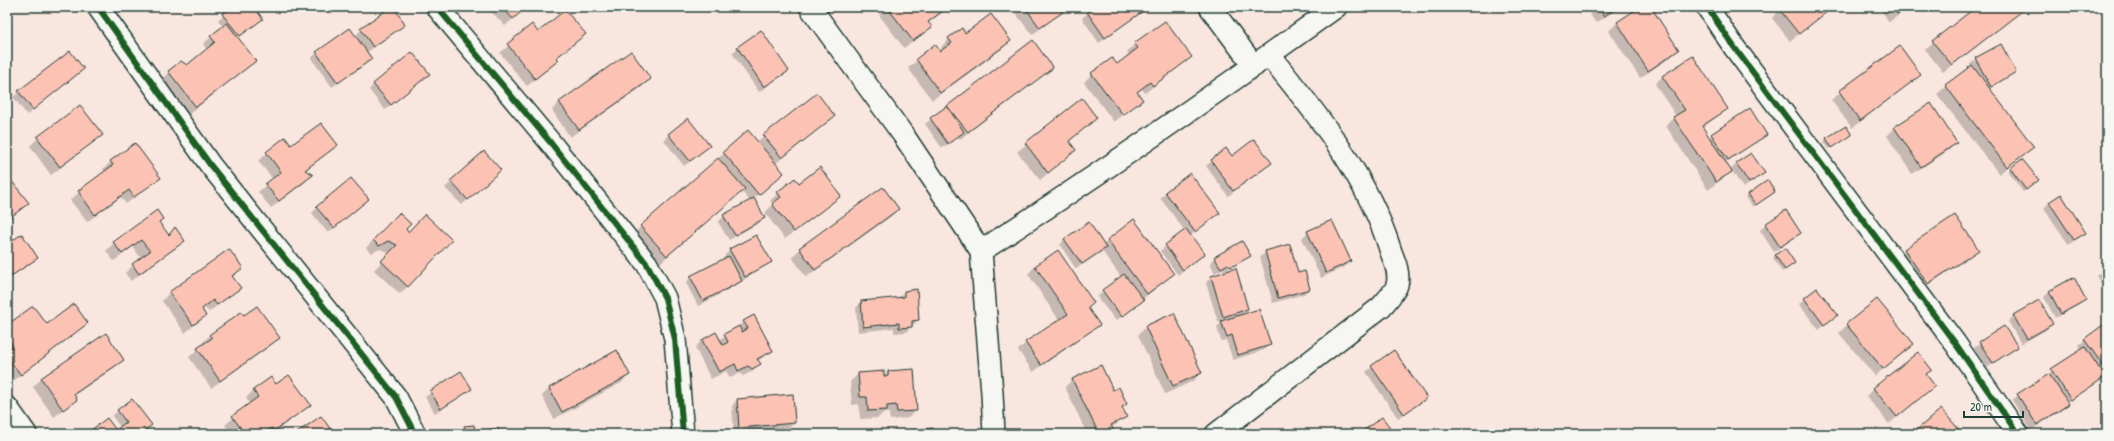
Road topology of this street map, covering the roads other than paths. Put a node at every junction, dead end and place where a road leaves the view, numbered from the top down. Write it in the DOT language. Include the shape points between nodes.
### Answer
graph roads {
  1 [pos="98,7"];
  2 [pos="437,7"];
  3 [pos="810,7"];
  4 [pos="1210,7"];
  5 [pos="1336,7"];
  6 [pos="1707,7"];
  7 [pos="1262,60"];
  8 [pos="981,251"];
  9 [pos="7,407"];
  10 [pos="26,434"];
  11 [pos="415,434"];
  12 [pos="682,434"];
  13 [pos="994,434"];
  14 [pos="1216,434"];
  15 [pos="2018,434"];
  1 -- 11 [label="street" via="211,166 396,398"];
  2 -- 12 [label="street" via="550,142 647,264 665,298 675,339"];
  3 -- 8 [label="street" via="904,136"];
  4 -- 7 [label="street"];
  5 -- 7 [label="street"];
  6 -- 15 [label="street" via="1955,343"];
  7 -- 8 [label="street"];
  7 -- 14 [label="street" via="1307,102 1339,146 1387,237 1397,269 1397,285 1381,307"];
  8 -- 13 [label="street"];
  9 -- 10 [label="street"];
}
